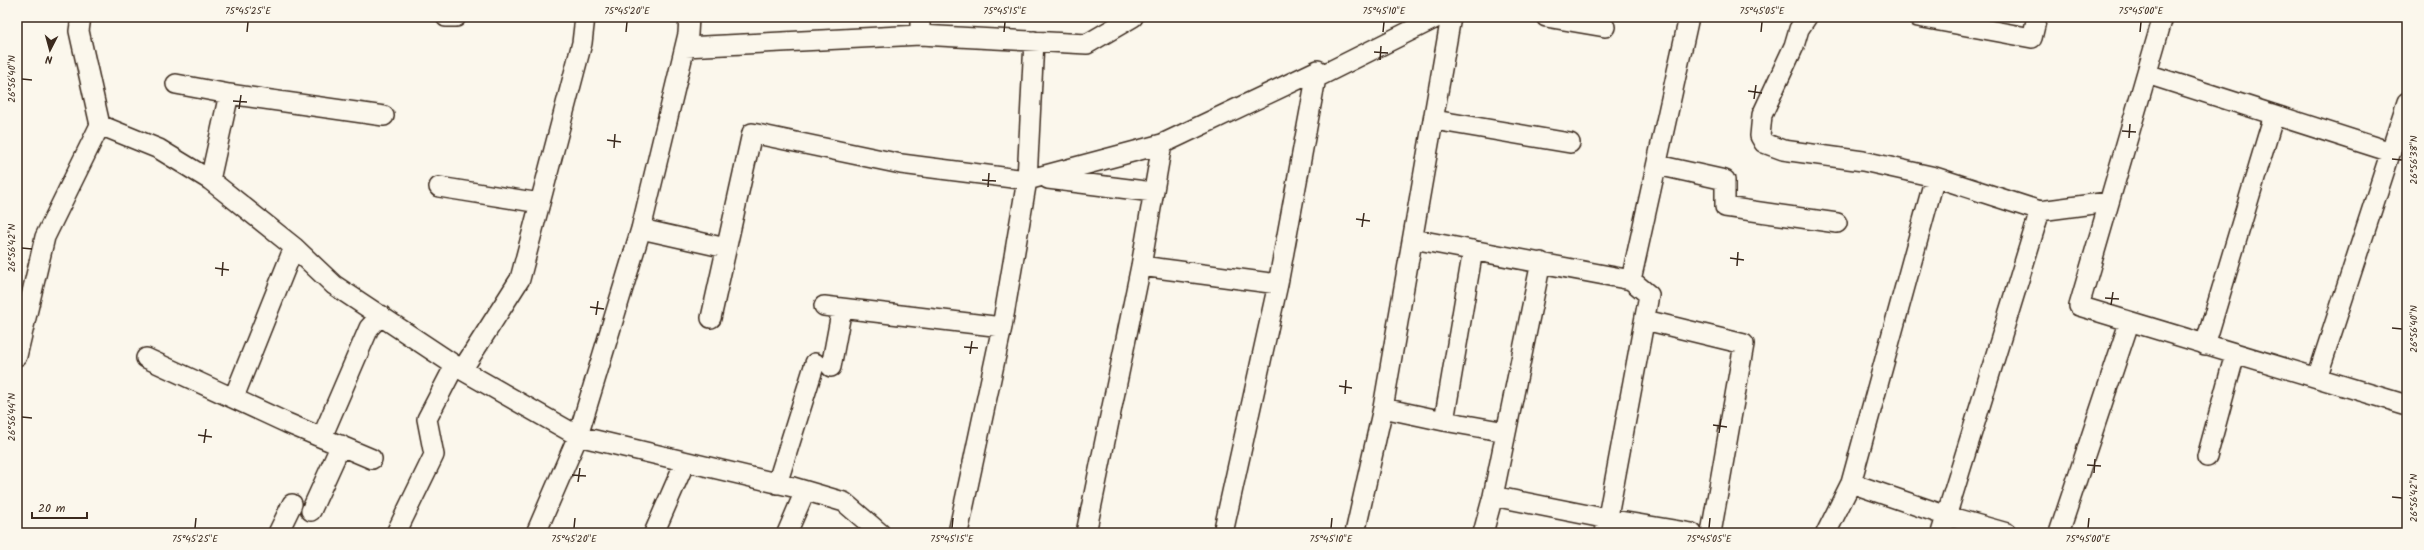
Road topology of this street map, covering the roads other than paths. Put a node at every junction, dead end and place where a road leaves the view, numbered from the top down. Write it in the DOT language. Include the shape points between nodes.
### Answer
graph roads {
  1 [pos="81,17"];
  2 [pos="446,17"];
  3 [pos="456,17"];
  4 [pos="585,17"];
  5 [pos="689,17"];
  6 [pos="1133,17"];
  7 [pos="1438,17"];
  8 [pos="1451,17"];
  9 [pos="1546,17"];
  10 [pos="1689,17"];
  11 [pos="1807,17"];
  12 [pos="1918,17"];
  13 [pos="2036,17"];
  14 [pos="2163,17"];
  15 [pos="920,26"];
  16 [pos="1605,27"];
  17 [pos="1034,41"];
  18 [pos="685,46"];
  19 [pos="2147,74"];
  20 [pos="1316,78"];
  21 [pos="176,84"];
  22 [pos="229,94"];
  23 [pos="2407,102"];
  24 [pos="2274,115"];
  25 [pos="384,116"];
  26 [pos="1434,120"];
  27 [pos="100,125"];
  28 [pos="1570,143"];
  29 [pos="1162,144"];
  30 [pos="2391,152"];
  31 [pos="1657,164"];
  32 [pos="1935,177"];
  33 [pos="1032,179"];
  34 [pos="210,180"];
  35 [pos="439,187"];
  36 [pos="1153,192"];
  37 [pos="2108,202"];
  38 [pos="540,203"];
  39 [pos="2040,211"];
  40 [pos="1837,223"];
  41 [pos="641,229"];
  42 [pos="1413,240"];
  43 [pos="294,247"];
  44 [pos="726,248"];
  45 [pos="1473,250"];
  46 [pos="1541,262"];
  47 [pos="1141,266"];
  48 [pos="1631,280"];
  49 [pos="1278,284"];
  50 [pos="824,306"];
  51 [pos="842,308"];
  52 [pos="381,315"];
  53 [pos="711,318"];
  54 [pos="1645,320"];
  55 [pos="2129,323"];
  56 [pos="1002,327"];
  57 [pos="2205,345"];
  58 [pos="2235,354"];
  59 [pos="17,356"];
  60 [pos="146,358"];
  61 [pos="459,367"];
  62 [pos="2317,378"];
  63 [pos="234,398"];
  64 [pos="2407,405"];
  65 [pos="1383,408"];
  66 [pos="1444,421"];
  67 [pos="1506,432"];
  68 [pos="578,436"];
  69 [pos="322,437"];
  70 [pos="341,444"];
  71 [pos="2207,457"];
  72 [pos="372,459"];
  73 [pos="685,462"];
  74 [pos="1851,483"];
  75 [pos="777,484"];
  76 [pos="805,491"];
  77 [pos="1493,496"];
  78 [pos="292,504"];
  79 [pos="311,511"];
  80 [pos="1944,524"];
  81 [pos="1607,526"];
  82 [pos="278,533"];
  83 [pos="396,533"];
  84 [pos="536,533"];
  85 [pos="654,533"];
  86 [pos="787,533"];
  87 [pos="880,533"];
  88 [pos="958,533"];
  89 [pos="1086,533"];
  90 [pos="1223,533"];
  91 [pos="1355,533"];
  92 [pos="1483,533"];
  93 [pos="1692,533"];
  94 [pos="1711,533"];
  95 [pos="1826,533"];
  96 [pos="2007,533"];
  97 [pos="2059,533"];
  1 -- 27 [label="street" via="79,31"];
  2 -- 3 [label="street"];
  4 -- 38 [label="street" via="582,43"];
  5 -- 18 [label="street"];
  6 -- 17 [label="street" via="1087,44"];
  7 -- 20 [label="street"];
  8 -- 26 [label="street"];
  9 -- 16 [label="street"];
  10 -- 31 [label="street"];
  11 -- 32 [label="street" via="1799,29 1794,46 1762,115 1760,136 1764,143 1783,150 1863,161"];
  12 -- 13 [label="street" via="2032,38"];
  14 -- 19 [label="street"];
  15 -- 17 [label="street"];
  15 -- 18 [label="street"];
  17 -- 33 [label="street"];
  18 -- 41 [label="street"];
  19 -- 24 [label="street"];
  19 -- 37 [label="street"];
  20 -- 29 [label="street" via="1318,70"];
  20 -- 49 [label="street"];
  21 -- 22 [label="street"];
  22 -- 25 [label="street"];
  22 -- 34 [label="street"];
  23 -- 30 [label="street"];
  24 -- 30 [label="street"];
  24 -- 57 [label="street"];
  26 -- 28 [label="street"];
  26 -- 42 [label="street"];
  27 -- 34 [label="street" via="159,149"];
  27 -- 59 [label="street" via="45,237"];
  29 -- 33 [label="street"];
  29 -- 36 [label="street"];
  30 -- 62 [label="street"];
  31 -- 40 [label="street" via="1725,180 1725,207"];
  31 -- 48 [label="street"];
  32 -- 39 [label="street"];
  32 -- 74 [label="street"];
  33 -- 36 [label="street"];
  33 -- 44 [label="street" via="901,164 752,133"];
  33 -- 56 [label="street"];
  34 -- 43 [label="street"];
  35 -- 38 [label="street"];
  36 -- 47 [label="street"];
  37 -- 39 [label="street"];
  37 -- 55 [label="street" via="2079,306"];
  38 -- 61 [label="street" via="520,279"];
  39 -- 80 [label="street"];
  41 -- 44 [label="street"];
  41 -- 68 [label="street"];
  42 -- 45 [label="street"];
  42 -- 65 [label="street"];
  43 -- 52 [label="street" via="334,285"];
  43 -- 63 [label="street"];
  44 -- 53 [label="street"];
  45 -- 46 [label="street"];
  45 -- 66 [label="street"];
  46 -- 48 [label="street"];
  46 -- 67 [label="street"];
  47 -- 49 [label="street"];
  47 -- 89 [label="street"];
  48 -- 54 [label="street" via="1649,295"];
  49 -- 90 [label="street"];
  50 -- 51 [label="street"];
  51 -- 56 [label="street"];
  51 -- 75 [label="street"];
  52 -- 61 [label="street"];
  52 -- 69 [label="street" via="370,328"];
  54 -- 81 [label="street"];
  54 -- 94 [label="street" via="1744,344"];
  55 -- 57 [label="street"];
  55 -- 97 [label="street"];
  56 -- 88 [label="street"];
  57 -- 58 [label="street"];
  58 -- 62 [label="street"];
  58 -- 71 [label="street"];
  60 -- 63 [label="street"];
  61 -- 68 [label="street"];
  61 -- 83 [label="street" via="427,419 434,455"];
  62 -- 64 [label="street"];
  63 -- 69 [label="street"];
  65 -- 66 [label="street"];
  65 -- 91 [label="street"];
  66 -- 67 [label="street"];
  67 -- 77 [label="street"];
  68 -- 73 [label="street"];
  68 -- 84 [label="street"];
  69 -- 70 [label="street"];
  70 -- 72 [label="street"];
  70 -- 79 [label="street"];
  73 -- 75 [label="street"];
  73 -- 85 [label="street"];
  74 -- 80 [label="street"];
  74 -- 95 [label="street"];
  75 -- 76 [label="street"];
  76 -- 86 [label="street"];
  76 -- 87 [label="street" via="844,502"];
  77 -- 81 [label="street"];
  77 -- 92 [label="street"];
  78 -- 82 [label="street"];
  80 -- 96 [label="street"];
  81 -- 93 [label="street"];
}
